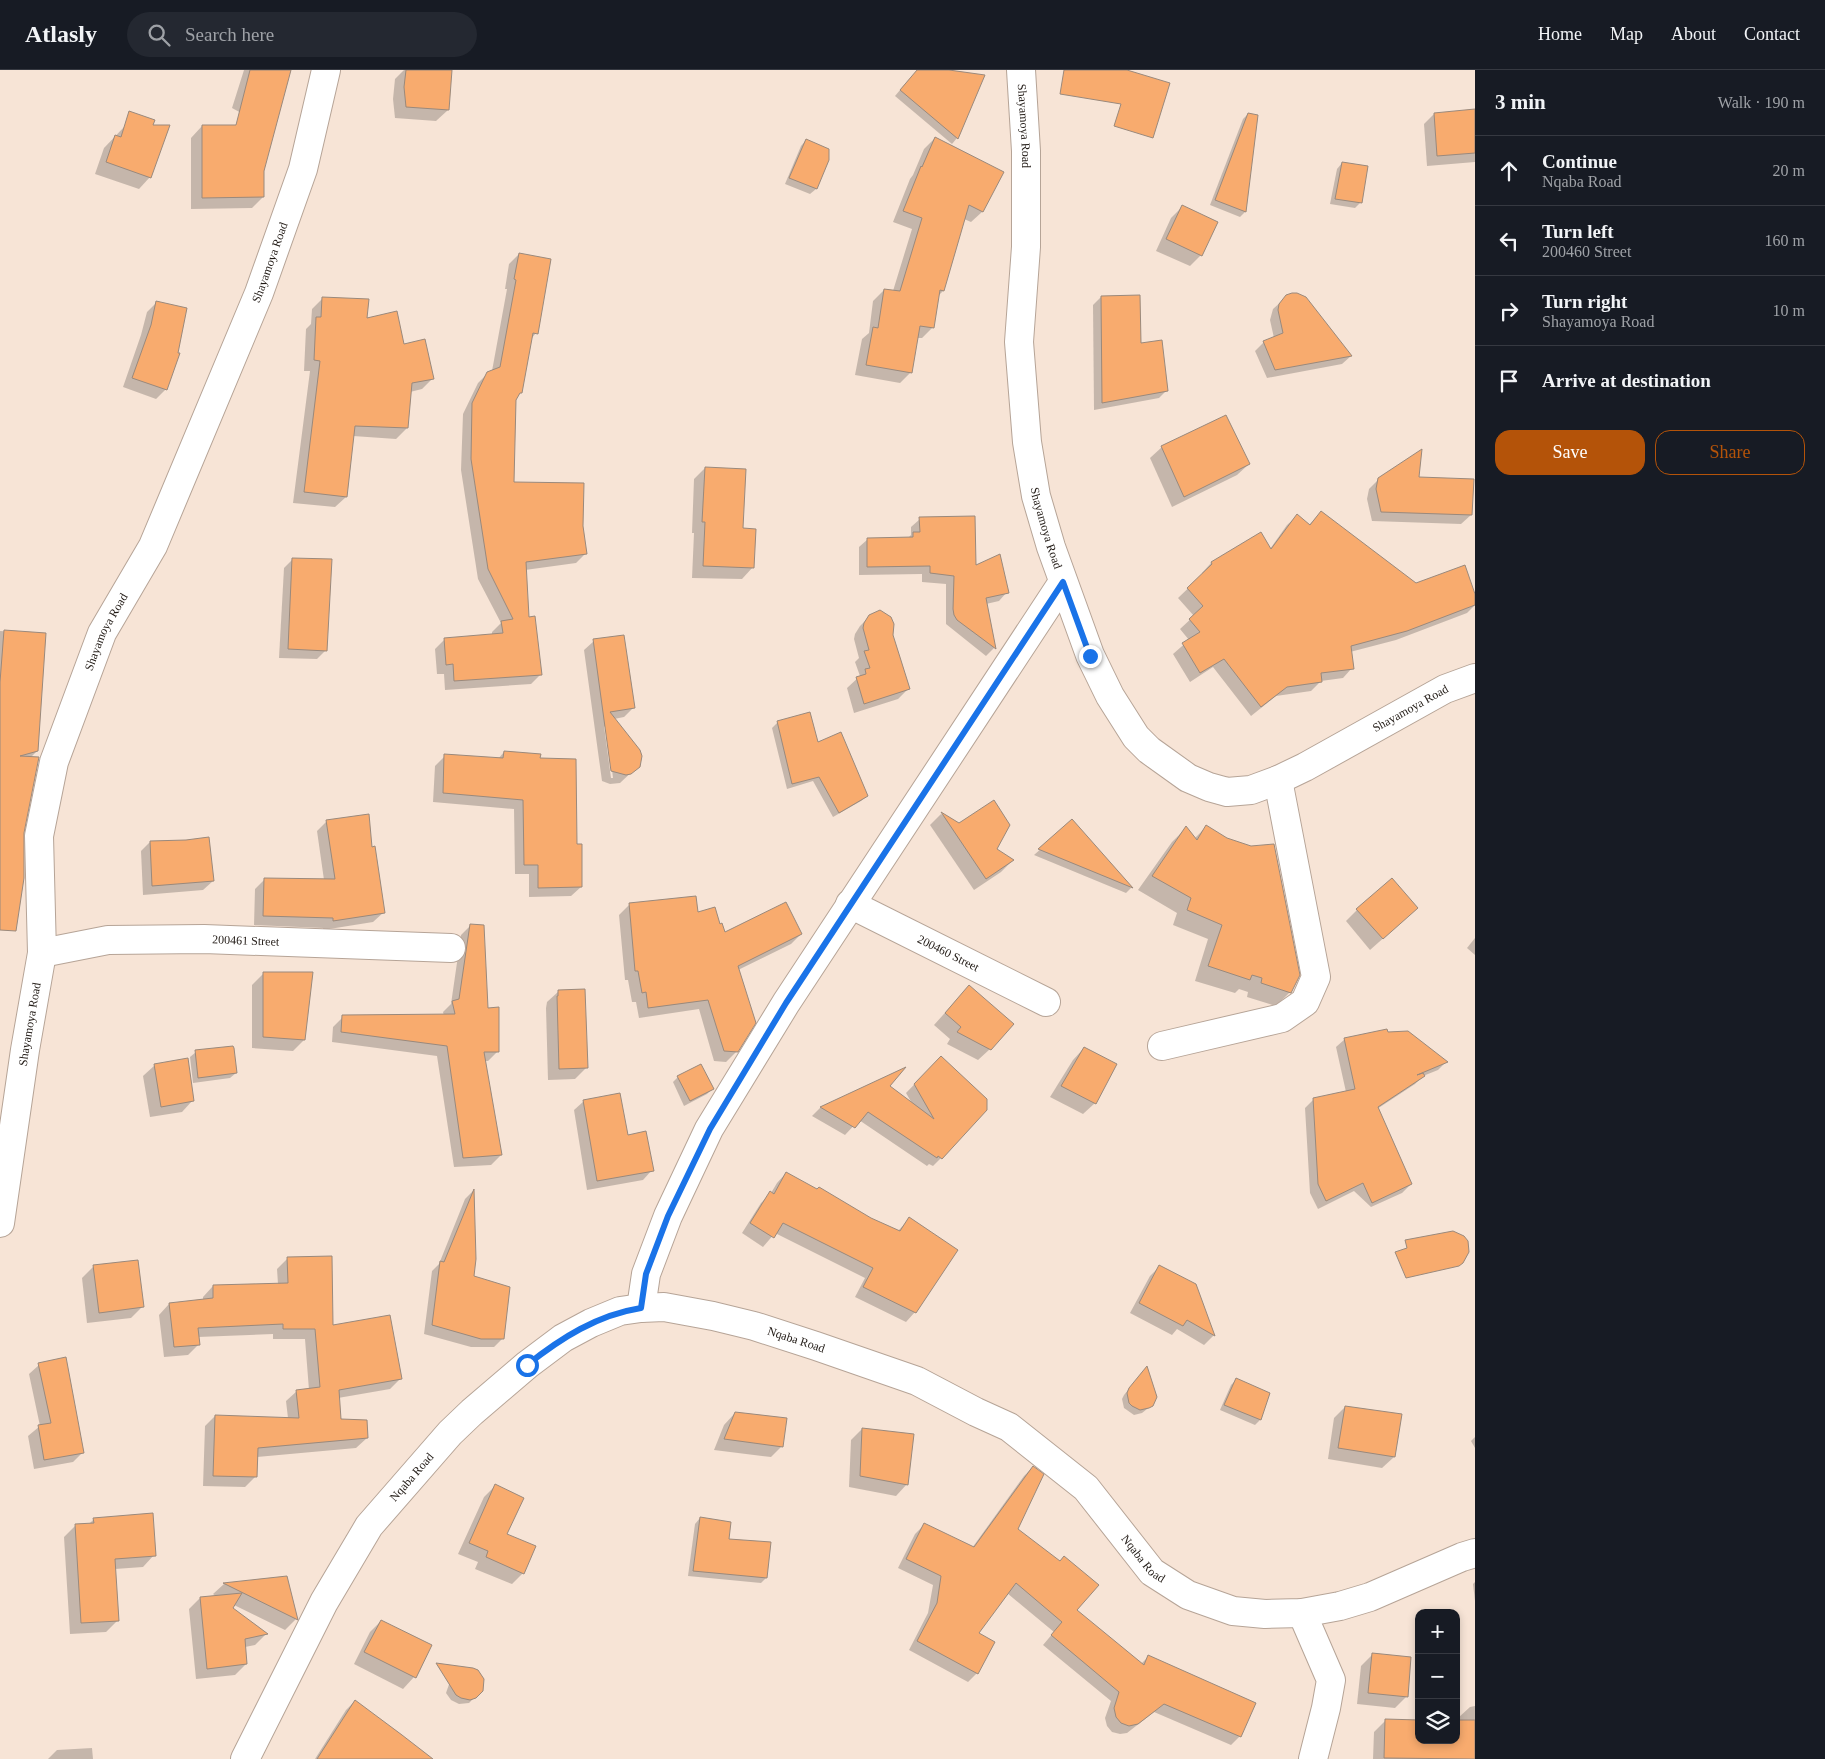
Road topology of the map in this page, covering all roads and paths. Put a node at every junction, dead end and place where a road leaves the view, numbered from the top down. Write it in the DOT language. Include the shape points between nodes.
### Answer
graph roads {
  1 [pos="326,70"];
  2 [pos="1021,70"];
  3 [pos="1063,582"];
  4 [pos="1475,678"];
  5 [pos="1278,780"];
  6 [pos="850,904"];
  7 [pos="451,948"];
  8 [pos="42,953"];
  9 [pos="1046,1002"];
  10 [pos="1162,1046"];
  11 [pos="0,1223"];
  12 [pos="641,1308"];
  13 [pos="1475,1553"];
  14 [pos="1302,1613"];
  15 [pos="245,1759"];
  16 [pos="1313,1759"];
  1 -- 8 [label="street, Shayamoya Road" via="303,169 258,293 153,546 102,633 54,762 39,836"];
  2 -- 3 [label="street, Shayamoya Road" via="1026,152 1026,247 1019,342 1022,390 1036,496"];
  3 -- 5 [label="street, Shayamoya Road" via="1090,656 1110,696 1136,737 1149,750 1188,778 1227,792 1252,790"];
  3 -- 6 [label="street"];
  4 -- 5 [label="street, Shayamoya Road" via="1445,689"];
  5 -- 10 [label="street" via="1316,977 1305,1002 1282,1018"];
  6 -- 9 [label="street, 200460 Street"];
  6 -- 12 [label="street" via="710,1129 668,1216 646,1274"];
  7 -- 8 [label="street, 200461 Street" via="204,939 108,940"];
  8 -- 11 [label="street, Shayamoya Road"];
  12 -- 14 [label="street, Nqaba Road" via="664,1307 754,1326 917,1381 1009,1427 1052,1460 1086,1488 1152,1572 1188,1595 1233,1611"];
  12 -- 15 [label="street, Nqaba Road" via="620,1311 563,1338 450,1433 369,1526 324,1602"];
  13 -- 14 [label="street, Nqaba Road" via="1370,1597"];
  14 -- 16 [label="street" via="1331,1680"];
}
